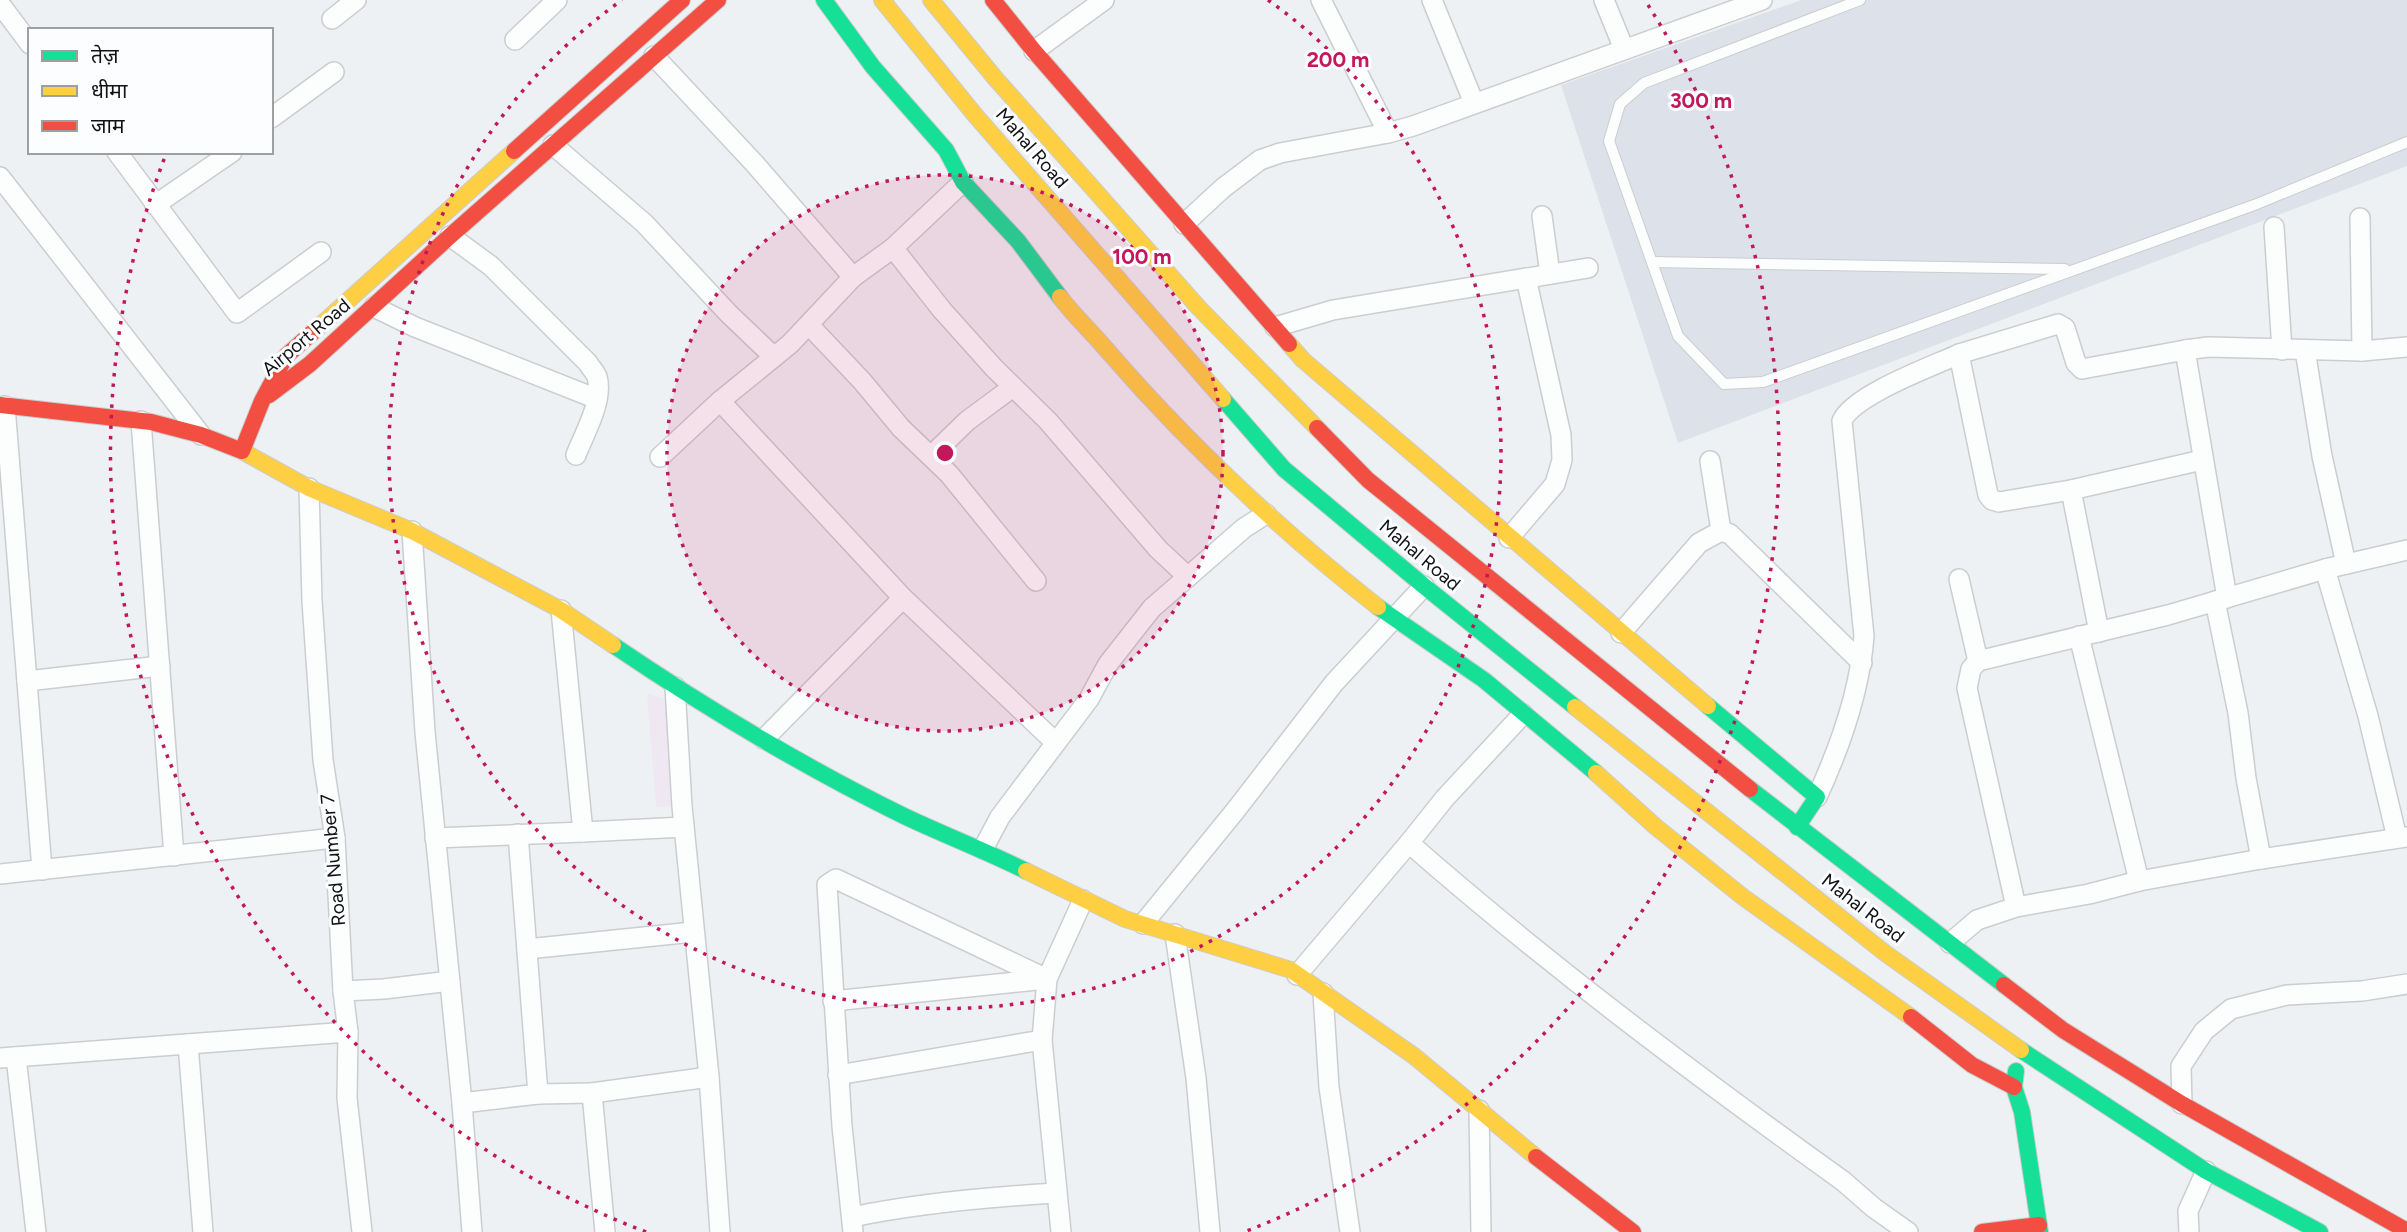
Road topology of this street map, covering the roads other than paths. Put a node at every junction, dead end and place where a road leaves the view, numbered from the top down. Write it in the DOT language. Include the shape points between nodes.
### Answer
graph roads {
  1 [pos="356,0"];
  2 [pos="557,0"];
  3 [pos="682,0"];
  4 [pos="718,0"];
  5 [pos="824,0"];
  6 [pos="882,0"];
  7 [pos="931,0"];
  8 [pos="993,0"];
  9 [pos="1104,0"];
  10 [pos="1321,0"];
  11 [pos="1433,0"];
  12 [pos="1604,0"];
  13 [pos="1762,0"];
  14 [pos="1860,0"];
  15 [pos="0,4"];
  16 [pos="332,19"];
  17 [pos="515,40"];
  18 [pos="28,41"];
  19 [pos="1624,49"];
  20 [pos="1034,51"];
  21 [pos="654,56"];
  22 [pos="334,72"];
  23 [pos="1475,103"];
  24 [pos="273,117"];
  25 [pos="1388,133"];
  26 [pos="2407,142"];
  27 [pos="554,145"];
  28 [pos="118,154"];
  29 [pos="229,154"];
  30 [pos="0,177"];
  31 [pos="963,182"];
  32 [pos="155,205"];
  33 [pos="1542,216"];
  34 [pos="2360,218"];
  35 [pos="1184,223"];
  36 [pos="2274,227"];
  37 [pos="450,236"];
  38 [pos="893,248"];
  39 [pos="321,252"];
  40 [pos="1652,262"];
  41 [pos="1588,268"];
  42 [pos="2073,269"];
  43 [pos="1550,274"];
  44 [pos="853,277"];
  45 [pos="1526,278"];
  46 [pos="374,307"];
  47 [pos="809,325"];
  48 [pos="1275,327"];
  49 [pos="2407,347"];
  50 [pos="2185,350"];
  51 [pos="2282,350"];
  52 [pos="2305,350"];
  53 [pos="2361,351"];
  54 [pos="1959,354"];
  55 [pos="774,358"];
  56 [pos="1013,387"];
  57 [pos="597,400"];
  58 [pos="262,401"];
  59 [pos="720,401"];
  60 [pos="2,405"];
  61 [pos="141,421"];
  62 [pos="201,435"];
  63 [pos="242,451"];
  64 [pos="576,455"];
  65 [pos="931,456"];
  66 [pos="660,457"];
  67 [pos="2202,460"];
  68 [pos="1710,461"];
  69 [pos="309,488"];
  70 [pos="2071,490"];
  71 [pos="1265,514"];
  72 [pos="412,531"];
  73 [pos="1721,531"];
  74 [pos="1510,538"];
  75 [pos="2407,550"];
  76 [pos="2346,564"];
  77 [pos="2325,569"];
  78 [pos="1188,577"];
  79 [pos="1959,579"];
  80 [pos="1036,581"];
  81 [pos="1424,586"];
  82 [pos="903,598"];
  83 [pos="2221,600"];
  84 [pos="561,610"];
  85 [pos="1393,620"];
  86 [pos="2099,632"];
  87 [pos="1621,633"];
  88 [pos="2079,636"];
  89 [pos="1978,661"];
  90 [pos="1862,663"];
  91 [pos="160,666"];
  92 [pos="27,681"];
  93 [pos="675,687"];
  94 [pos="1523,715"];
  95 [pos="764,739"];
  96 [pos="1055,741"];
  97 [pos="1817,797"];
  98 [pos="684,827"];
  99 [pos="1797,827"];
  100 [pos="583,832"];
  101 [pos="518,834"];
  102 [pos="2402,837"];
  103 [pos="335,838"];
  104 [pos="435,838"];
  105 [pos="1409,843"];
  106 [pos="983,849"];
  107 [pos="174,856"];
  108 [pos="2261,859"];
  109 [pos="42,870"];
  110 [pos="0,874"];
  111 [pos="2139,881"];
  112 [pos="1083,900"];
  113 [pos="2017,907"];
  114 [pos="1143,924"];
  115 [pos="693,932"];
  116 [pos="1175,934"];
  117 [pos="1950,943"];
  118 [pos="527,948"];
  119 [pos="1297,975"];
  120 [pos="1047,979"];
  121 [pos="450,981"];
  122 [pos="2407,984"];
  123 [pos="343,991"];
  124 [pos="1323,993"];
  125 [pos="833,1001"];
  126 [pos="348,1032"];
  127 [pos="1042,1040"];
  128 [pos="188,1044"];
  129 [pos="2020,1049"];
  130 [pos="8,1057"];
  131 [pos="838,1075"];
  132 [pos="709,1077"];
  133 [pos="2014,1087"];
  134 [pos="592,1093"];
  135 [pos="538,1094"];
  136 [pos="462,1103"];
  137 [pos="2182,1104"];
  138 [pos="1479,1110"];
  139 [pos="2206,1171"];
  140 [pos="1056,1193"];
  141 [pos="853,1225"];
  142 [pos="2040,1228"];
  143 [pos="2407,1231"];
  144 [pos="36,1232"];
  145 [pos="203,1232"];
  146 [pos="362,1232"];
  147 [pos="472,1232"];
  148 [pos="605,1232"];
  149 [pos="720,1232"];
  150 [pos="1061,1232"];
  151 [pos="1210,1232"];
  152 [pos="1350,1232"];
  153 [pos="1481,1232"];
  154 [pos="1633,1232"];
  155 [pos="1908,1232"];
  156 [pos="1982,1232"];
  157 [pos="2189,1232"];
  158 [pos="2320,1232"];
  1 -- 16 [label="street"];
  2 -- 17 [label="street"];
  3 -- 58 [label="street, Airport Road" via="286,356"];
  4 -- 21 [label="street, Airport Road"];
  5 -- 31 [label="street" via="873,67 946,150"];
  6 -- 81 [label="street, Mahal Road" via="975,115 1284,469"];
  7 -- 99 [label="street, Mahal Road" via="1199,308 1368,480"];
  8 -- 20 [label="street"];
  9 -- 20 [label="street"];
  10 -- 25 [label="street"];
  11 -- 23 [label="street"];
  12 -- 19 [label="street"];
  13 -- 19 [label="street"];
  14 -- 40 [label="lane" via="1644,83 1620,104 1609,141"];
  15 -- 18 [label="street"];
  19 -- 23 [label="street"];
  20 -- 35 [label="street"];
  21 -- 27 [label="street, Airport Road"];
  21 -- 44 [label="street"];
  22 -- 24 [label="street"];
  23 -- 25 [label="street"];
  25 -- 35 [label="street" via="1260,160"];
  26 -- 42 [label="lane" via="2257,204"];
  27 -- 37 [label="street, Airport Road"];
  27 -- 55 [label="street" via="644,223"];
  28 -- 32 [label="street"];
  29 -- 32 [label="street"];
  30 -- 62 [label="street"];
  31 -- 38 [label="street"];
  31 -- 71 [label="street" via="1018,241 1075,317 1144,394"];
  32 -- 39 [label="street" via="237,313"];
  33 -- 43 [label="street"];
  34 -- 53 [label="street"];
  35 -- 48 [label="street"];
  36 -- 51 [label="street"];
  37 -- 46 [label="street, Airport Road"];
  37 -- 57 [label="street" via="491,266 587,363 597,377"];
  38 -- 44 [label="street"];
  38 -- 56 [label="street"];
  40 -- 42 [label="lane"];
  40 -- 42 [label="lane" via="1678,337 1724,384 1763,382"];
  41 -- 43 [label="street"];
  43 -- 45 [label="street"];
  44 -- 47 [label="street"];
  45 -- 48 [label="street" via="1333,310"];
  45 -- 74 [label="street" via="1561,435 1562,460 1555,484"];
  46 -- 57 [label="street"];
  46 -- 58 [label="street, Airport Road"];
  47 -- 55 [label="street"];
  47 -- 65 [label="street"];
  48 -- 74 [label="street" via="1303,360"];
  49 -- 53 [label="street"];
  50 -- 51 [label="street"];
  50 -- 54 [label="street" via="2082,369 2065,328 2058,324"];
  50 -- 67 [label="street"];
  51 -- 52 [label="street"];
  52 -- 53 [label="street"];
  52 -- 76 [label="street"];
  54 -- 70 [label="street" via="1992,500"];
  54 -- 90 [label="street" via="1865,398 1842,421 1864,636"];
  55 -- 59 [label="street"];
  56 -- 65 [label="street" via="967,421"];
  56 -- 78 [label="street"];
  57 -- 64 [label="street"];
  58 -- 63 [label="street"];
  59 -- 66 [label="street"];
  59 -- 82 [label="street"];
  60 -- 61 [label="street"];
  60 -- 92 [label="street"];
  61 -- 62 [label="street"];
  61 -- 91 [label="street"];
  62 -- 63 [label="street"];
  63 -- 69 [label="street"];
  65 -- 80 [label="street"];
  67 -- 70 [label="street"];
  67 -- 83 [label="street"];
  68 -- 73 [label="street"];
  69 -- 72 [label="street"];
  69 -- 103 [label="street, Road Number 7" via="323,760"];
  70 -- 86 [label="street"];
  71 -- 78 [label="street"];
  71 -- 85 [label="street"];
  72 -- 84 [label="street"];
  72 -- 104 [label="street"];
  73 -- 87 [label="street" via="1699,543"];
  73 -- 90 [label="street" via="1730,534"];
  74 -- 87 [label="street"];
  75 -- 76 [label="street"];
  76 -- 77 [label="street"];
  77 -- 83 [label="street"];
  77 -- 102 [label="street"];
  78 -- 96 [label="street" via="1152,608"];
  79 -- 89 [label="street"];
  81 -- 85 [label="street"];
  81 -- 129 [label="street, Mahal Road" via="1885,953"];
  82 -- 95 [label="street"];
  82 -- 96 [label="street"];
  83 -- 86 [label="street"];
  83 -- 108 [label="street"];
  84 -- 93 [label="street"];
  84 -- 100 [label="street"];
  85 -- 94 [label="street" via="1485,680"];
  85 -- 114 [label="street" via="1334,683"];
  86 -- 88 [label="street"];
  87 -- 97 [label="street"];
  88 -- 89 [label="street"];
  88 -- 111 [label="street"];
  89 -- 113 [label="street" via="1967,688"];
  90 -- 97 [label="street"];
  91 -- 92 [label="street"];
  91 -- 107 [label="street"];
  92 -- 109 [label="street"];
  93 -- 95 [label="street"];
  93 -- 98 [label="street"];
  94 -- 105 [label="street"];
  94 -- 133 [label="street" via="1743,897 1972,1065"];
  95 -- 106 [label="street" via="905,816"];
  96 -- 106 [label="street" via="1000,817"];
  97 -- 99 [label="street"];
  98 -- 100 [label="street"];
  98 -- 115 [label="street"];
  99 -- 117 [label="street, Mahal Road"];
  100 -- 101 [label="street"];
  101 -- 104 [label="street"];
  101 -- 118 [label="street"];
  102 -- 108 [label="street"];
  103 -- 107 [label="street"];
  103 -- 123 [label="street, Road Number 7"];
  104 -- 121 [label="street"];
  105 -- 119 [label="street"];
  105 -- 155 [label="street" via="1631,1024"];
  106 -- 112 [label="street"];
  107 -- 109 [label="street"];
  108 -- 111 [label="street"];
  109 -- 110 [label="street"];
  111 -- 113 [label="street"];
  112 -- 114 [label="street"];
  112 -- 120 [label="street"];
  113 -- 117 [label="street" via="1977,920"];
  114 -- 116 [label="street"];
  115 -- 118 [label="street"];
  115 -- 132 [label="street"];
  116 -- 119 [label="street"];
  116 -- 151 [label="street" via="1196,1078"];
  117 -- 137 [label="street, Mahal Road" via="2063,1030"];
  118 -- 135 [label="street"];
  119 -- 124 [label="street"];
  120 -- 125 [label="street"];
  120 -- 125 [label="street" via="836,878 827,885"];
  120 -- 127 [label="street"];
  121 -- 123 [label="street"];
  121 -- 136 [label="street"];
  122 -- 137 [label="street" via="2287,995 2231,1009 2204,1031 2181,1066"];
  123 -- 126 [label="street, Road Number 7"];
  124 -- 138 [label="street" via="1414,1056"];
  124 -- 152 [label="street" via="1329,1087"];
  125 -- 131 [label="street"];
  126 -- 128 [label="street"];
  126 -- 146 [label="street, Road Number 7" via="347,1098"];
  127 -- 131 [label="street"];
  127 -- 140 [label="street"];
  128 -- 130 [label="street"];
  128 -- 145 [label="street"];
  129 -- 133 [label="street"];
  129 -- 139 [label="street, Mahal Road"];
  130 -- 144 [label="street"];
  131 -- 141 [label="street"];
  132 -- 134 [label="street"];
  132 -- 149 [label="street"];
  133 -- 142 [label="street"];
  134 -- 135 [label="street"];
  134 -- 148 [label="street"];
  135 -- 136 [label="street"];
  136 -- 147 [label="street"];
  137 -- 143 [label="street, Mahal Road"];
  138 -- 153 [label="street"];
  138 -- 154 [label="street"];
  139 -- 157 [label="street" via="2188,1211"];
  139 -- 158 [label="street, Mahal Road"];
  140 -- 141 [label="street" via="902,1206"];
  140 -- 150 [label="street"];
  142 -- 156 [label="street"];
}
